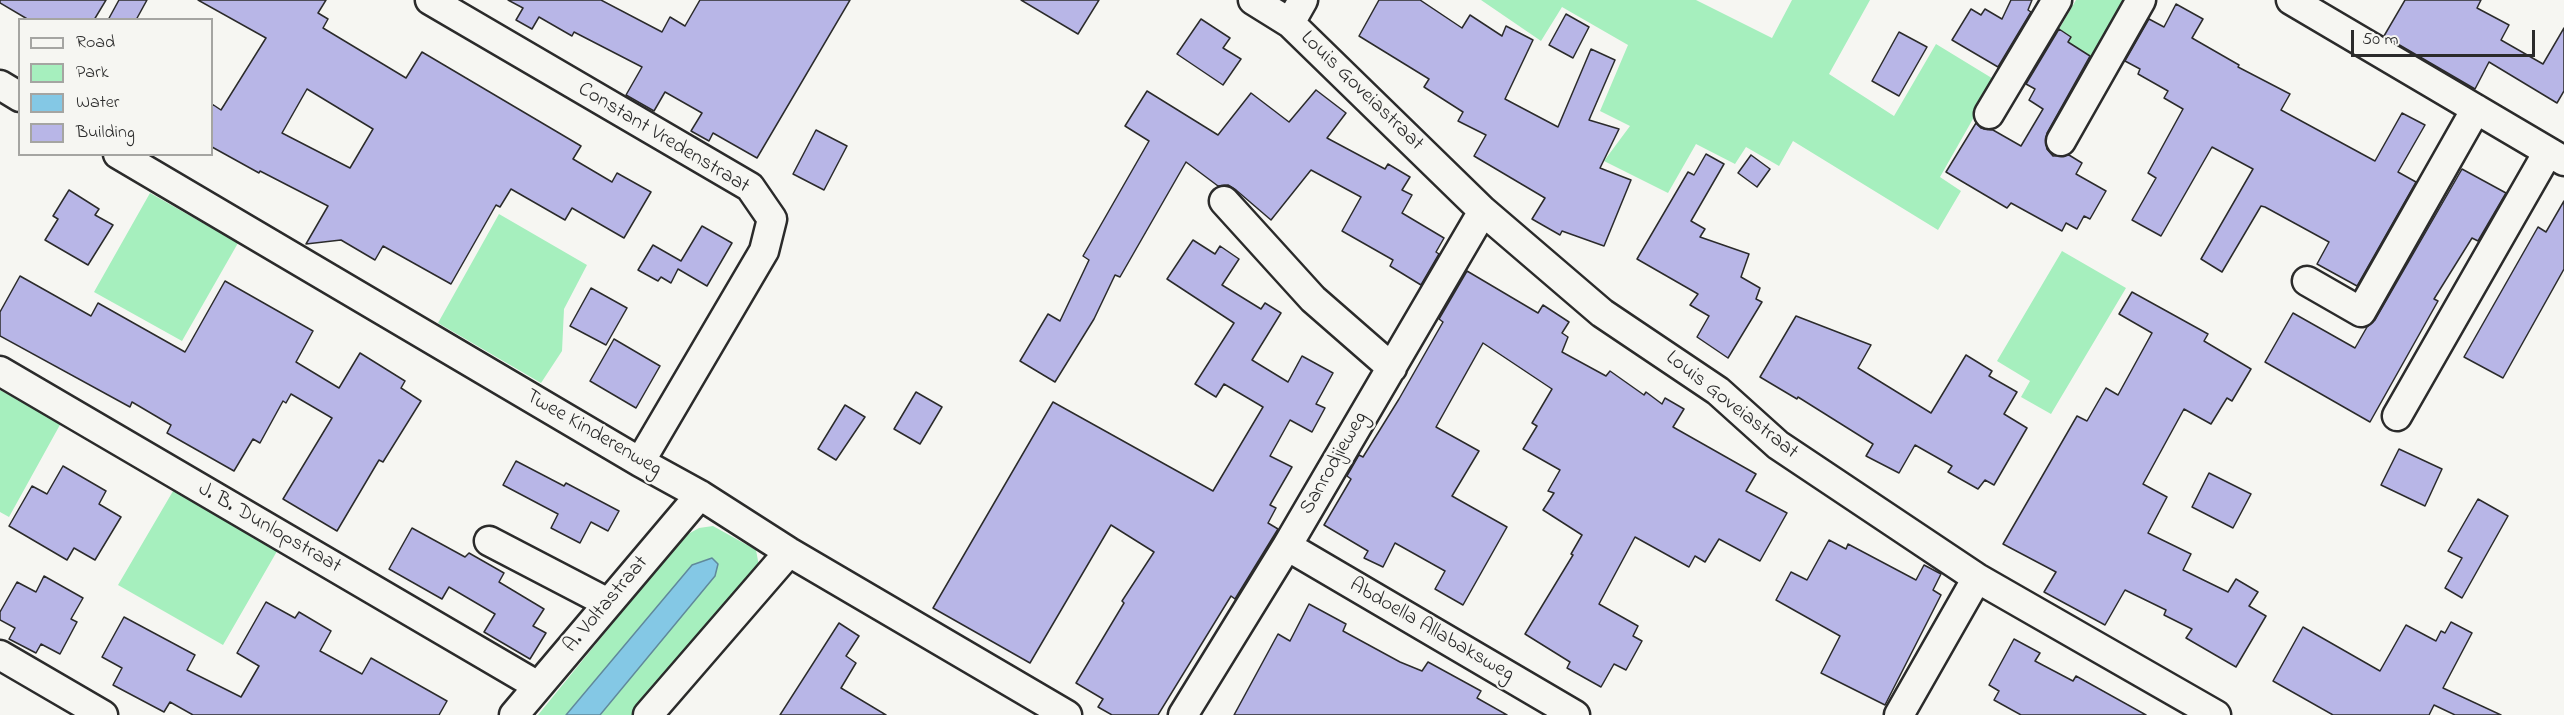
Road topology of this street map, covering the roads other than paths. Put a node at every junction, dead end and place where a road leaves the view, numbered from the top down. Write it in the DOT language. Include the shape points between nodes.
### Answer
graph roads {
  1 [pos="430,0"];
  2 [pos="1253,0"];
  3 [pos="2057,0"];
  4 [pos="2141,0"];
  5 [pos="2291,0"];
  6 [pos="1297,11"];
  7 [pos="0,85"];
  8 [pos="18,96"];
  9 [pos="2476,109"];
  10 [pos="1989,114"];
  11 [pos="2061,141"];
  12 [pos="121,156"];
  13 [pos="2556,157"];
  14 [pos="1224,201"];
  15 [pos="1484,211"];
  16 [pos="2307,281"];
  17 [pos="1392,368"];
  18 [pos="0,371"];
  19 [pos="2397,416"];
  20 [pos="640,462"];
  21 [pos="700,495"];
  22 [pos="489,541"];
  23 [pos="1287,546"];
  24 [pos="789,552"];
  25 [pos="1977,578"];
  26 [pos="608,603"];
  27 [pos="0,655"];
  28 [pos="538,686"];
  29 [pos="103,715"];
  30 [pos="514,715"];
  31 [pos="648,715"];
  32 [pos="1067,715"];
  33 [pos="1183,715"];
  34 [pos="1575,715"];
  35 [pos="1899,715"];
  36 [pos="2216,715"];
  1 -- 20 [label="street, Constant Vredenstraat" via="750,188 772,219 764,251"];
  2 -- 6 [label="street, Louis Goveiastraat"];
  3 -- 10 [label="street"];
  4 -- 11 [label="street"];
  5 -- 9 [label="street"];
  6 -- 15 [label="street, Louis Goveiastraat"];
  7 -- 8 [label="street"];
  9 -- 13 [label="street"];
  9 -- 16 [label="street" via="2361,312"];
  12 -- 20 [label="street, Twee Kinderenweg"];
  13 -- 19 [label="street"];
  14 -- 17 [label="street" via="1313,298"];
  15 -- 17 [label="street, Sanrodjieweg"];
  15 -- 25 [label="street, Louis Goveiastraat" via="1602,313 1718,391 1778,445"];
  17 -- 23 [label="street, Sanrodjieweg"];
  18 -- 28 [label="street, J. B. Dunlopstraat"];
  20 -- 21 [label="street, Twee Kinderenweg"];
  21 -- 24 [label="street, Twee Kinderenweg"];
  21 -- 26 [label="street, A. Voltastraat"];
  22 -- 26 [label="street"];
  23 -- 33 [label="street, Sanrodjieweg"];
  23 -- 34 [label="street, Abdoella Allabaksweg"];
  24 -- 31 [label="street"];
  24 -- 32 [label="street, Twee Kinderenweg"];
  25 -- 35 [label="street"];
  25 -- 36 [label="street, Louis Goveiastraat"];
  26 -- 28 [label="street, A. Voltastraat"];
  27 -- 29 [label="street"];
  28 -- 30 [label="street, A. Voltastraat"];
}
